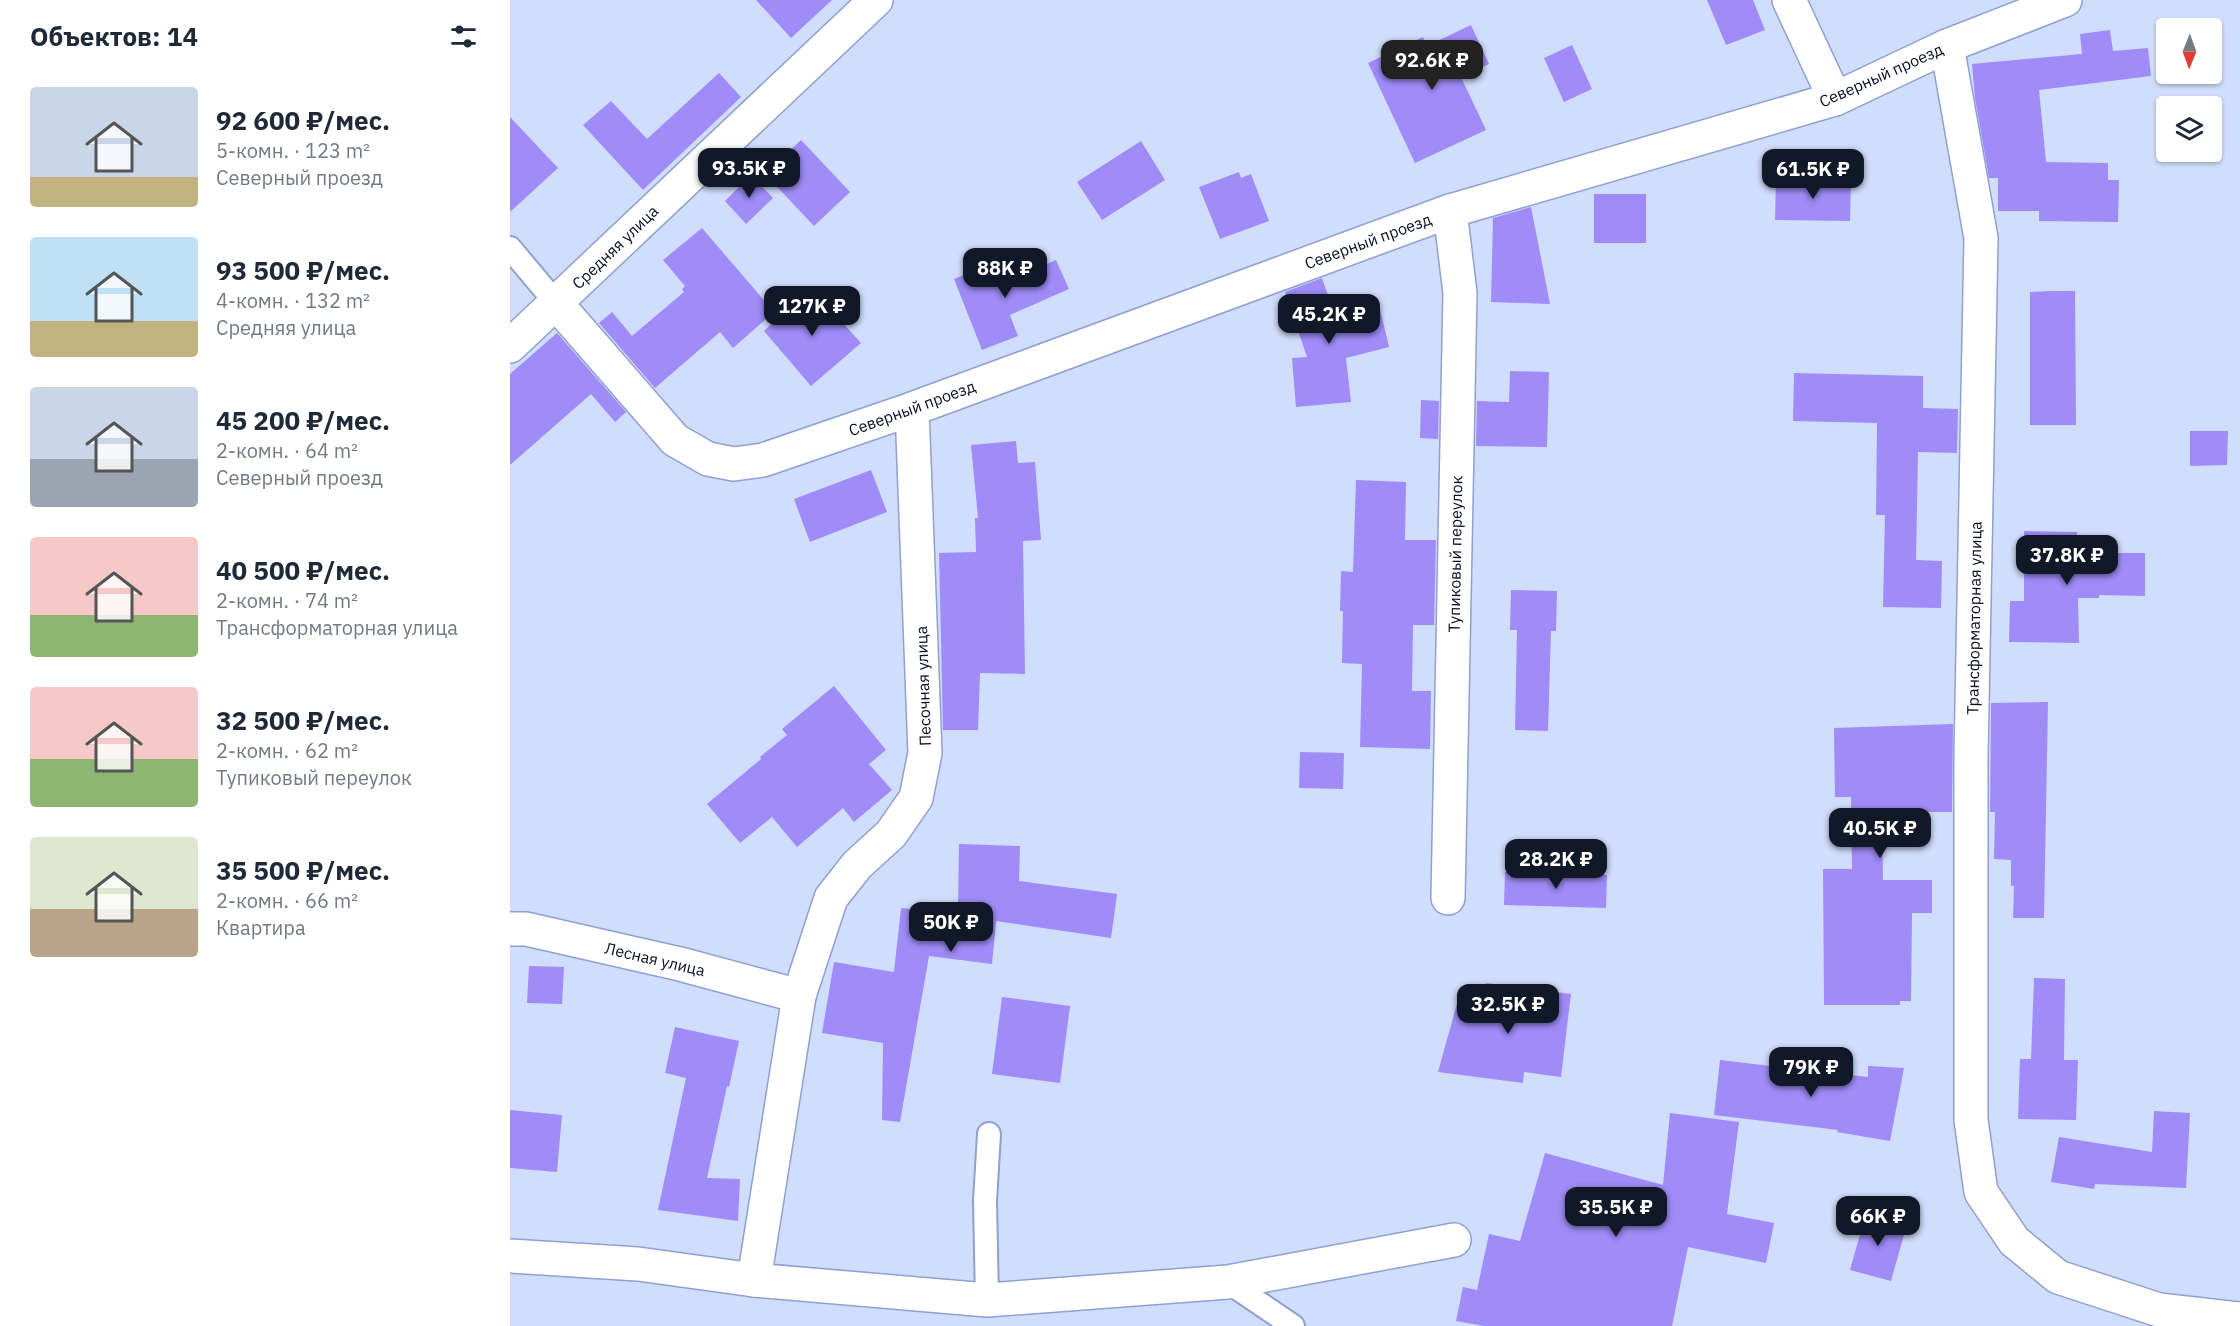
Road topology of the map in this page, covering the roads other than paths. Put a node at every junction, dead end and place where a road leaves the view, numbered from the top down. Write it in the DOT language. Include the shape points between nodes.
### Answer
graph roads {
  1 [pos="876,0"];
  2 [pos="1789,0"];
  3 [pos="2065,0"];
  4 [pos="1947,46"];
  5 [pos="1835,99"];
  6 [pos="1450,212"];
  7 [pos="510,248"];
  8 [pos="556,303"];
  9 [pos="510,346"];
  10 [pos="912,409"];
  11 [pos="1448,898"];
  12 [pos="510,929"];
  13 [pos="799,996"];
  14 [pos="989,1134"];
  15 [pos="1455,1240"];
  16 [pos="510,1256"];
  17 [pos="754,1280"];
  18 [pos="1228,1282"];
  19 [pos="987,1300"];
  20 [pos="2240,1319"];
  21 [pos="1293,1326"];
  1 -- 8 [label="street, Средняя улица"];
  2 -- 5 [label="street"];
  3 -- 4 [label="street, Северный проезд"];
  4 -- 5 [label="street, Северный проезд"];
  4 -- 20 [label="street, Трансформаторная улица" via="1981,238 1971,756 1971,1120 1981,1192 2014,1241 2058,1277 2159,1310"];
  5 -- 6 [label="street, Северный проезд"];
  6 -- 10 [label="street, Северный проезд"];
  6 -- 11 [label="street, Тупиковый переулок" via="1460,293"];
  7 -- 8 [label="lane"];
  8 -- 9 [label="street, Средняя улица"];
  8 -- 10 [label="street, Северный проезд" via="675,440 708,459 734,464 764,460"];
  10 -- 13 [label="street, Песочная улица" via="926,753 916,798 891,834 857,865 831,898"];
  12 -- 13 [label="street, Лесная улица" via="526,929 669,961"];
  13 -- 17 [label="street, Песочная улица"];
  14 -- 19 [label="lane" via="985,1201"];
  15 -- 18 [label="street"];
  16 -- 17 [label="street" via="639,1264"];
  17 -- 19 [label="street"];
  18 -- 19 [label="street"];
  18 -- 21 [label="lane"];
}
